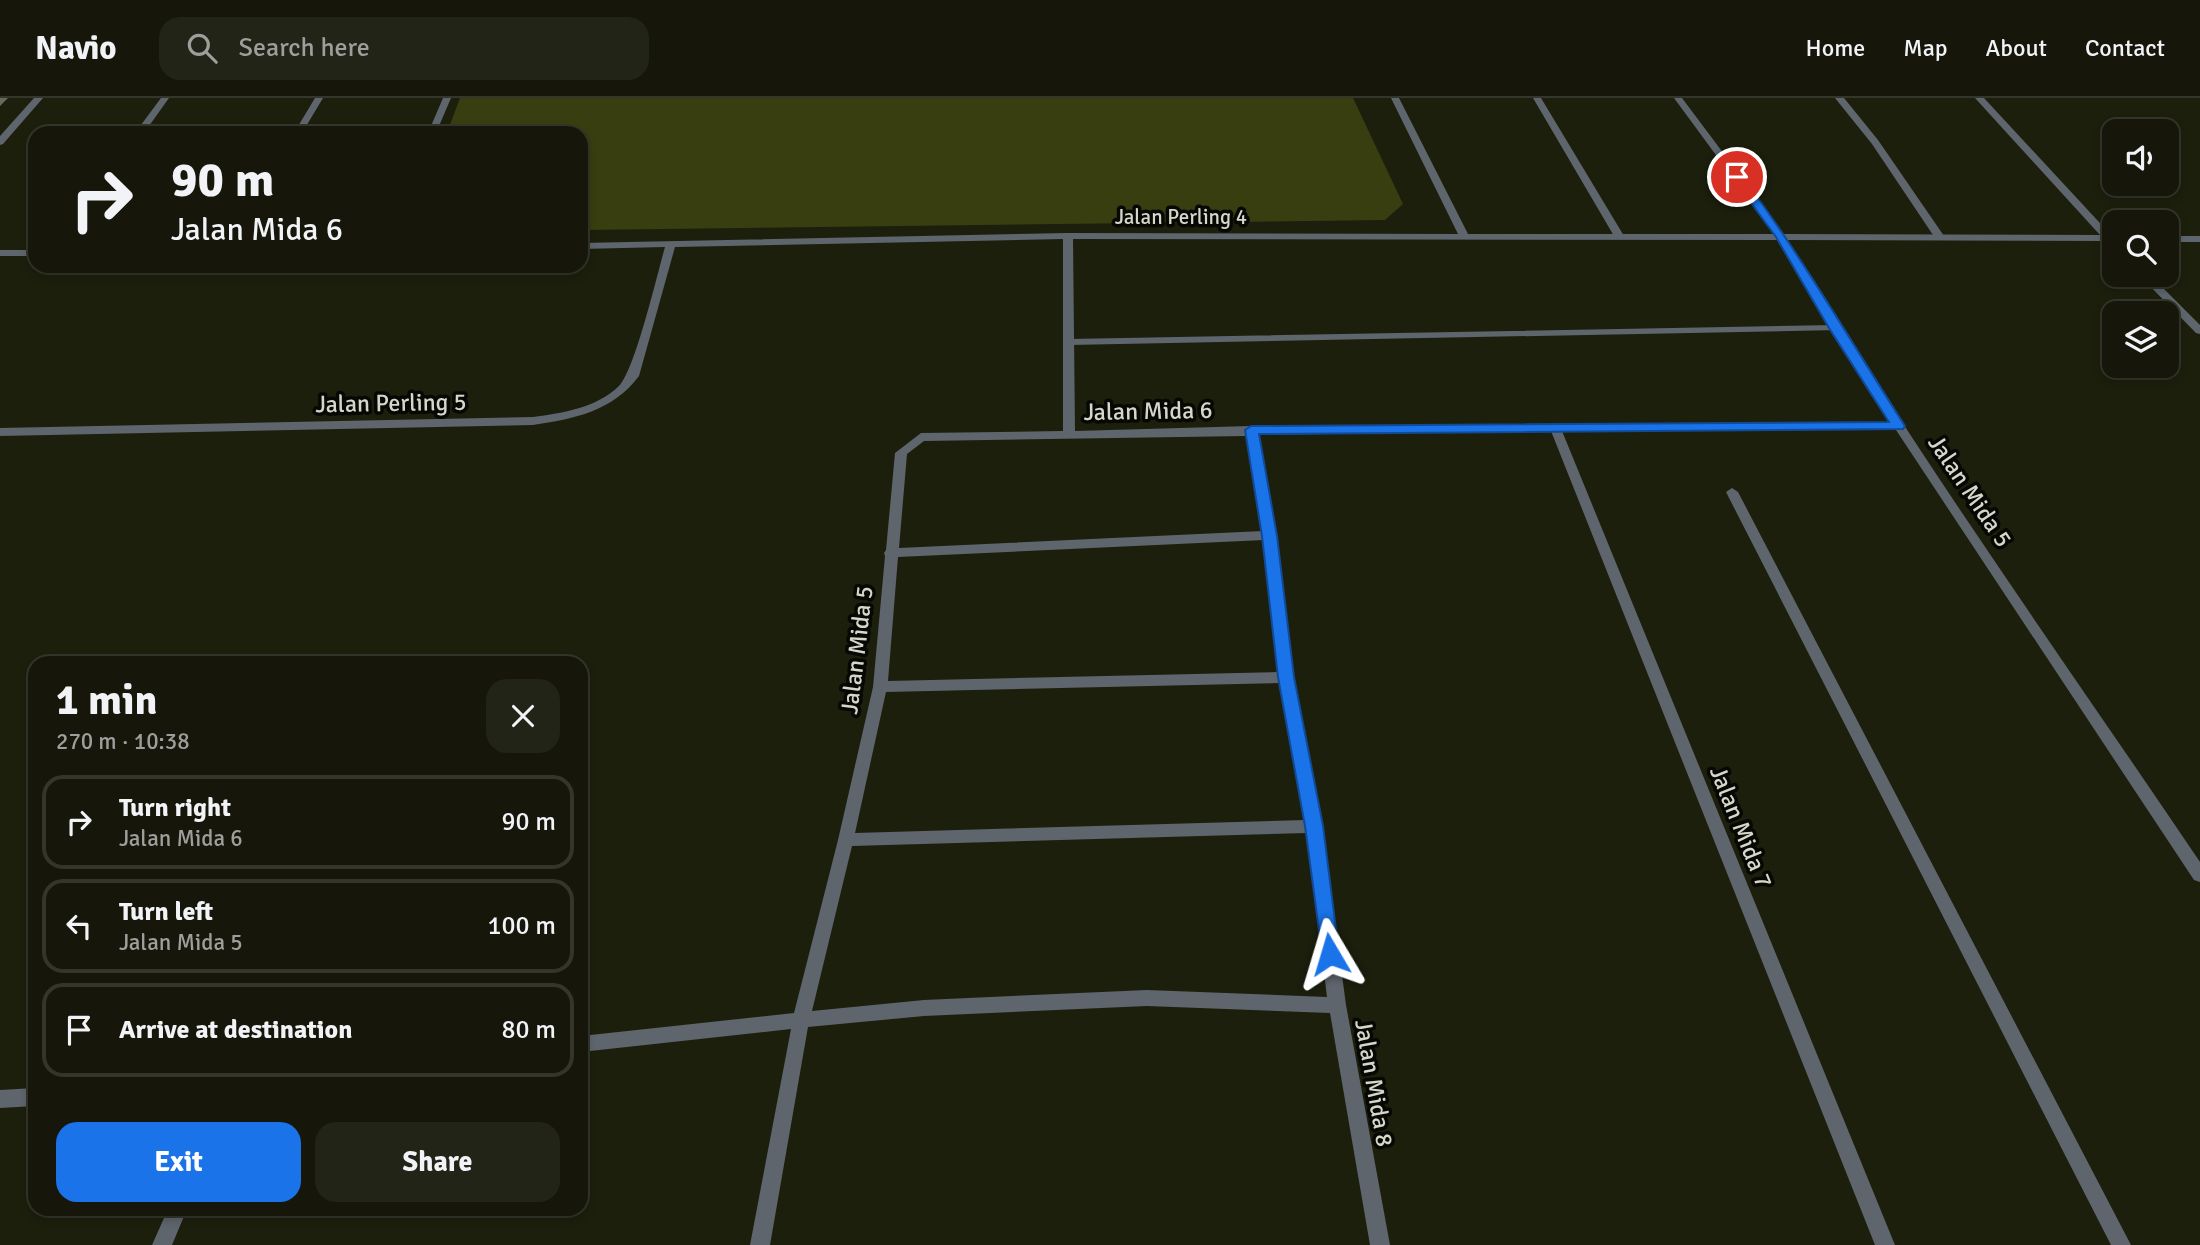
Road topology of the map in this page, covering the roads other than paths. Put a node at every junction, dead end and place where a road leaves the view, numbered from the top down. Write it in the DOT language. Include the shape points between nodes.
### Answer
graph roads {
  1 [pos="39,98"];
  2 [pos="165,98"];
  3 [pos="319,98"];
  4 [pos="447,98"];
  5 [pos="1395,98"];
  6 [pos="1537,98"];
  7 [pos="1678,98"];
  8 [pos="1839,98"];
  9 [pos="1979,98"];
  10 [pos="144,126"];
  11 [pos="302,126"];
  12 [pos="435,126"];
  13 [pos="0,142"];
  14 [pos="2102,229"];
  15 [pos="1068,236"];
  16 [pos="1464,236"];
  17 [pos="1619,236"];
  18 [pos="1939,236"];
  19 [pos="1781,237"];
  20 [pos="2179,239"];
  21 [pos="2200,239"];
  22 [pos="2102,240"];
  23 [pos="671,245"];
  24 [pos="588,246"];
  25 [pos="0,253"];
  26 [pos="28,253"];
  27 [pos="2156,287"];
  28 [pos="1835,328"];
  29 [pos="2200,331"];
  30 [pos="1069,342"];
  31 [pos="1555,426"];
  32 [pos="1899,426"];
  33 [pos="1251,430"];
  34 [pos="0,432"];
  35 [pos="1069,433"];
  36 [pos="1732,492"];
  37 [pos="1269,536"];
  38 [pos="890,553"];
  39 [pos="1286,677"];
  40 [pos="880,687"];
  41 [pos="1314,826"];
  42 [pos="846,840"];
  43 [pos="2200,875"];
  44 [pos="1337,1005"];
  45 [pos="801,1020"];
  46 [pos="588,1043"];
  47 [pos="28,1097"];
  48 [pos="0,1099"];
  49 [pos="175,1216"];
  50 [pos="162,1245"];
  51 [pos="760,1245"];
  52 [pos="1380,1245"];
  53 [pos="1885,1245"];
  54 [pos="2121,1245"];
  1 -- 13 [label="street"];
  2 -- 10 [label="street"];
  3 -- 11 [label="street"];
  4 -- 12 [label="street"];
  5 -- 16 [label="street"];
  6 -- 17 [label="street"];
  7 -- 19 [label="street, Jalan Mida 5"];
  8 -- 18 [label="street"];
  9 -- 14 [label="street"];
  15 -- 16 [label="street, Jalan Perling 4"];
  15 -- 23 [label="street, Jalan Perling 4"];
  15 -- 30 [label="street"];
  16 -- 17 [label="street, Jalan Perling 4"];
  17 -- 19 [label="street, Jalan Perling 4"];
  18 -- 19 [label="street, Jalan Perling 4"];
  18 -- 22 [label="street, Jalan Perling 4"];
  19 -- 28 [label="street, Jalan Mida 5"];
  20 -- 21 [label="street"];
  23 -- 24 [label="street, Jalan Perling 4"];
  23 -- 34 [label="street, Jalan Perling 5" via="633,376 606,401 573,414 533,421"];
  25 -- 26 [label="street"];
  27 -- 29 [label="street"];
  28 -- 30 [label="street"];
  28 -- 32 [label="street, Jalan Mida 5"];
  30 -- 35 [label="street"];
  31 -- 32 [label="street, Jalan Mida 6"];
  31 -- 33 [label="street, Jalan Mida 6"];
  31 -- 53 [label="street, Jalan Mida 7"];
  32 -- 43 [label="street, Jalan Mida 5"];
  33 -- 35 [label="street, Jalan Mida 6"];
  33 -- 37 [label="street, Jalan Mida 8"];
  35 -- 38 [label="street, Jalan Mida 5" via="921,437 909,444 901,453"];
  36 -- 54 [label="street"];
  37 -- 38 [label="street"];
  37 -- 39 [label="street, Jalan Mida 8"];
  38 -- 40 [label="street, Jalan Mida 5"];
  39 -- 40 [label="street"];
  39 -- 41 [label="street, Jalan Mida 8"];
  40 -- 42 [label="street, Jalan Mida 5"];
  41 -- 42 [label="street"];
  41 -- 44 [label="street, Jalan Mida 8"];
  42 -- 45 [label="street, Jalan Mida 5"];
  44 -- 45 [label="street" via="1147,998 924,1008"];
  44 -- 52 [label="street, Jalan Mida 8"];
  45 -- 46 [label="street"];
  45 -- 51 [label="street, Jalan Mida 5"];
  47 -- 48 [label="street"];
  49 -- 50 [label="street"];
}
